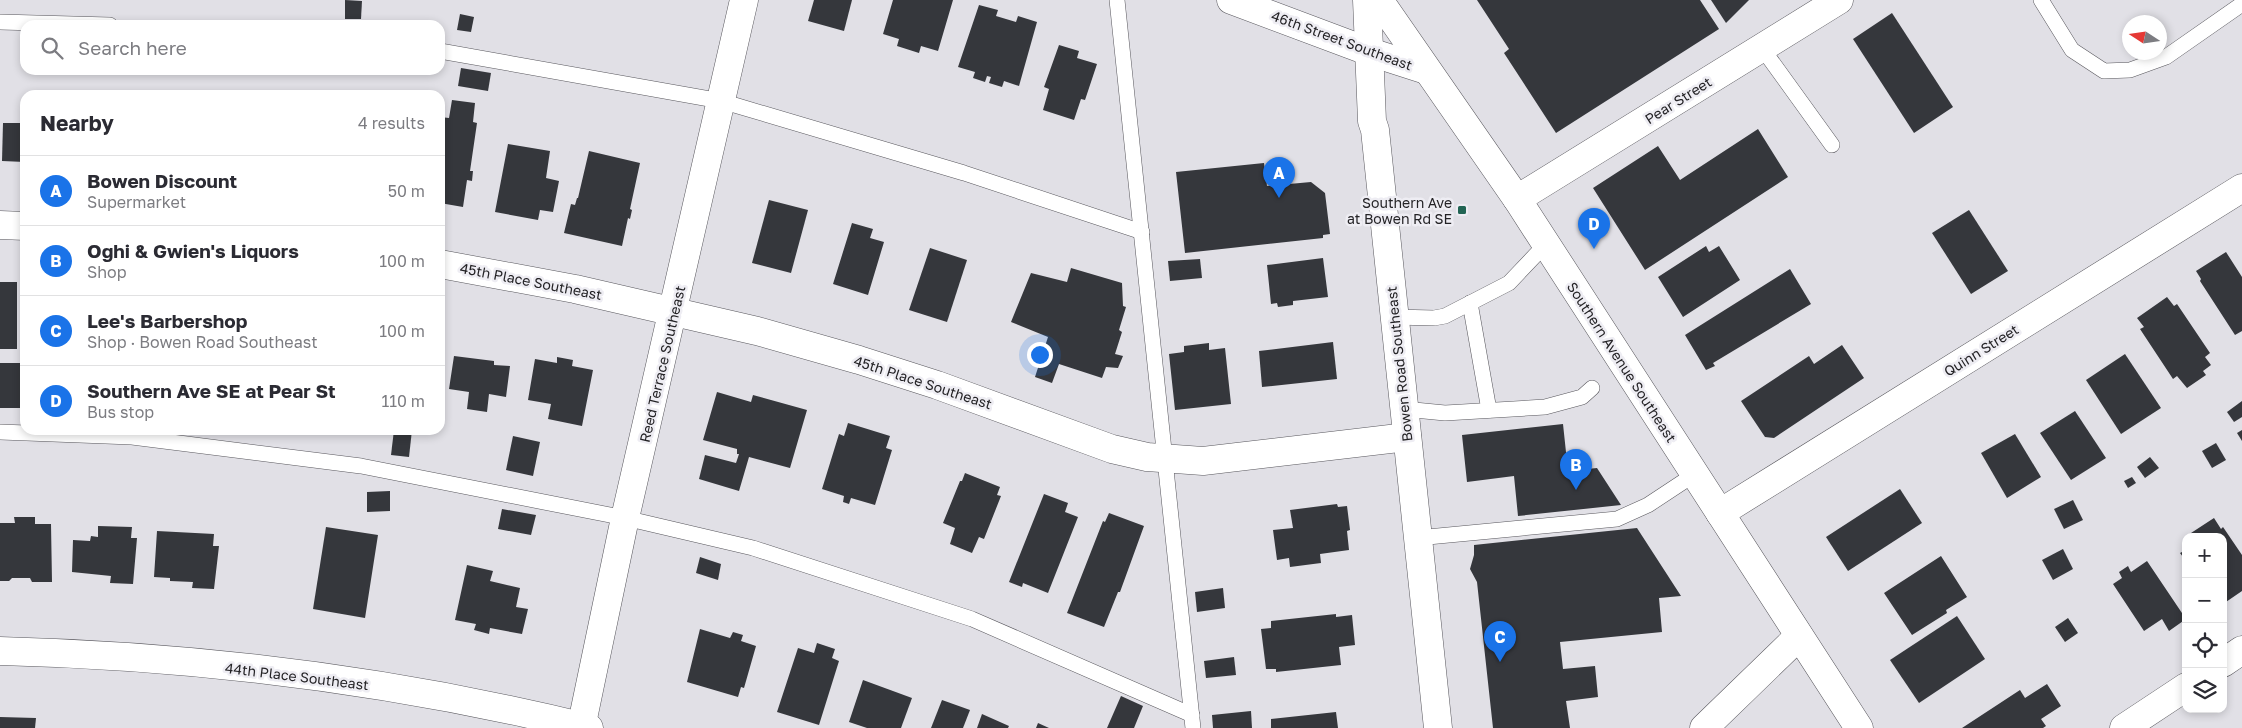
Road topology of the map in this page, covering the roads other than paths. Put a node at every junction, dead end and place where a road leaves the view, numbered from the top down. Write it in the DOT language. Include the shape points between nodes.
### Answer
graph roads {
  1 [pos="744,0"];
  2 [pos="1117,0"];
  3 [pos="1231,0"];
  4 [pos="1366,0"];
  5 [pos="1379,0"];
  6 [pos="1839,0"];
  7 [pos="2041,0"];
  8 [pos="2242,4"];
  9 [pos="0,22"];
  10 [pos="20,23"];
  11 [pos="1762,48"];
  12 [pos="445,52"];
  13 [pos="1370,52"];
  14 [pos="1426,70"];
  15 [pos="721,101"];
  16 [pos="1832,145"];
  17 [pos="2242,188"];
  18 [pos="1517,199"];
  19 [pos="0,225"];
  20 [pos="20,226"];
  21 [pos="1142,232"];
  22 [pos="1546,244"];
  23 [pos="445,265"];
  24 [pos="1470,303"];
  25 [pos="674,311"];
  26 [pos="1394,317"];
  27 [pos="1592,388"];
  28 [pos="1404,409"];
  29 [pos="1489,410"];
  30 [pos="0,432"];
  31 [pos="20,433"];
  32 [pos="79,435"];
  33 [pos="1407,437"];
  34 [pos="1166,460"];
  35 [pos="1695,474"];
  36 [pos="1720,512"];
  37 [pos="626,518"];
  38 [pos="1418,538"];
  39 [pos="1799,636"];
  40 [pos="2242,650"];
  41 [pos="0,651"];
  42 [pos="2227,660"];
  43 [pos="2182,690"];
  44 [pos="1193,722"];
  45 [pos="584,727"];
  46 [pos="1438,728"];
  47 [pos="1704,728"];
  48 [pos="1859,728"];
  49 [pos="2124,728"];
  1 -- 15 [label="street, Reed Terrace Southeast"];
  2 -- 21 [label="lane"];
  3 -- 13 [label="street, 46th Street Southeast"];
  4 -- 13 [label="street, Bowen Road Southeast"];
  5 -- 14 [label="street, Southern Avenue Southeast"];
  6 -- 11 [label="street, Pear Street"];
  7 -- 8 [label="lane" via="2072,50 2104,71 2130,70 2166,57"];
  9 -- 10 [label="lane"];
  11 -- 16 [label="lane"];
  11 -- 18 [label="street, Pear Street"];
  12 -- 15 [label="lane"];
  13 -- 14 [label="street, 46th Street Southeast"];
  13 -- 26 [label="street, Bowen Road Southeast" via="1372,121"];
  14 -- 18 [label="street, Southern Avenue Southeast"];
  15 -- 21 [label="lane" via="964,173"];
  15 -- 25 [label="street, Reed Terrace Southeast"];
  17 -- 36 [label="street, Quinn Street"];
  18 -- 22 [label="street, Southern Avenue Southeast"];
  19 -- 20 [label="street"];
  21 -- 34 [label="lane"];
  22 -- 24 [label="lane" via="1509,283"];
  22 -- 35 [label="street, Southern Avenue Southeast"];
  23 -- 25 [label="street, 45th Place Southeast" via="568,287"];
  24 -- 26 [label="lane" via="1440,317"];
  24 -- 29 [label="lane"];
  25 -- 34 [label="street, 45th Place Southeast" via="859,360 981,400 1112,449"];
  25 -- 37 [label="street, Reed Terrace Southeast"];
  26 -- 28 [label="street, Bowen Road Southeast"];
  27 -- 29 [label="lane" via="1582,397 1545,407"];
  28 -- 29 [label="lane" via="1445,413"];
  28 -- 33 [label="street, Bowen Road Southeast"];
  30 -- 31 [label="lane"];
  32 -- 37 [label="lane" via="132,437 361,466"];
  33 -- 34 [label="street, 45th Place Southeast" via="1203,460"];
  33 -- 38 [label="street, Bowen Road Southeast"];
  34 -- 44 [label="lane"];
  35 -- 36 [label="street, Southern Avenue Southeast"];
  35 -- 38 [label="lane" via="1648,505 1616,519"];
  36 -- 39 [label="street, Southern Avenue Southeast"];
  37 -- 44 [label="lane" via="753,548 972,619"];
  37 -- 45 [label="street, Reed Terrace Southeast"];
  38 -- 46 [label="street, Bowen Road Southeast"];
  39 -- 47 [label="street"];
  39 -- 48 [label="street, Southern Avenue Southeast"];
  40 -- 42 [label="street"];
  41 -- 45 [label="street, 44th Place Southeast" via="116,656 273,671 432,695"];
  43 -- 49 [label="street"];
}
